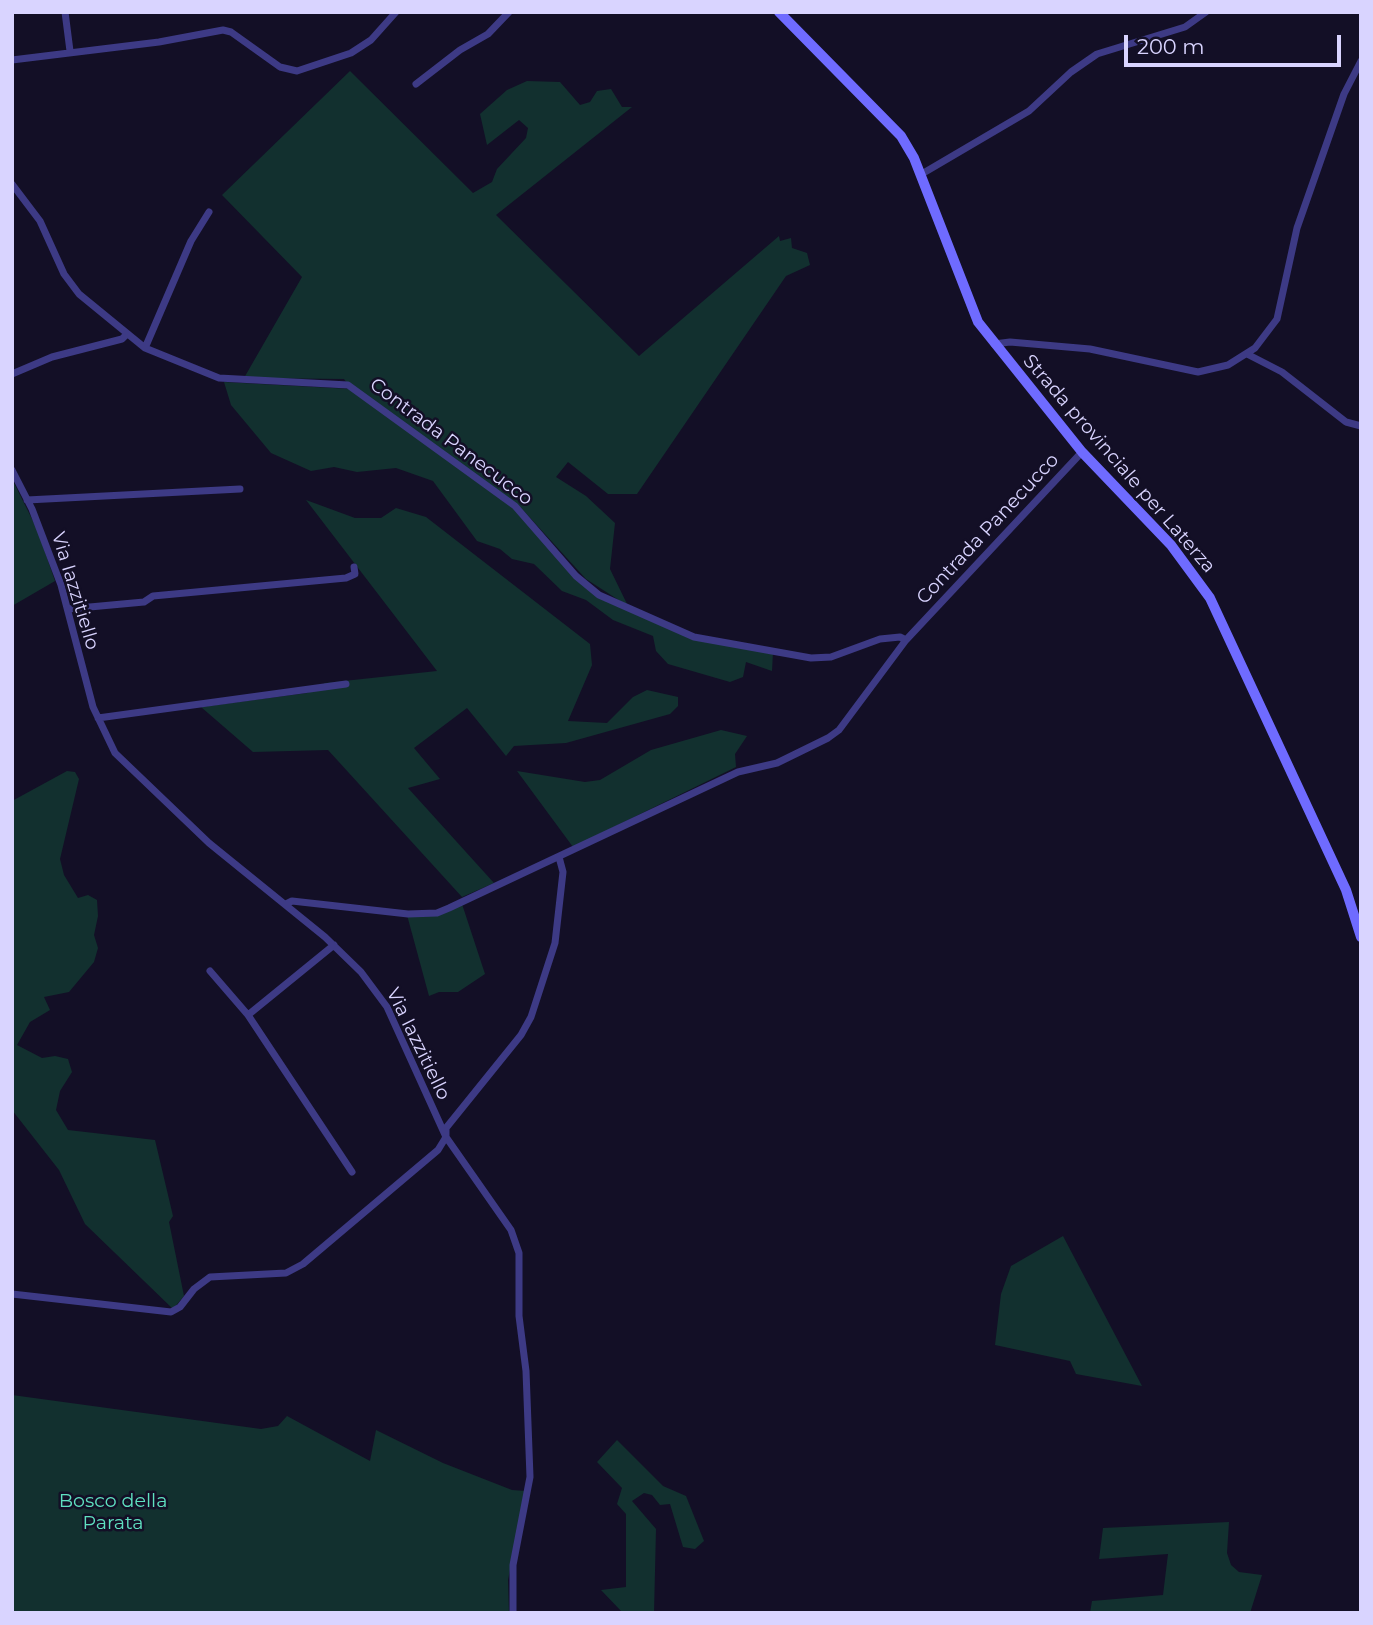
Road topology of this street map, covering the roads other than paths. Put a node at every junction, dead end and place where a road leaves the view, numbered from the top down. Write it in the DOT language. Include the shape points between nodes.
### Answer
graph roads {
  1 [pos="65,12"];
  2 [pos="396,12"];
  3 [pos="509,12"];
  4 [pos="779,12"];
  5 [pos="1206,12"];
  6 [pos="70,51"];
  7 [pos="12,60"];
  8 [pos="1361,61"];
  9 [pos="416,84"];
  10 [pos="920,175"];
  11 [pos="12,184"];
  12 [pos="209,212"];
  13 [pos="127,334"];
  14 [pos="994,344"];
  15 [pos="145,348"];
  16 [pos="1247,354"];
  17 [pos="12,374"];
  18 [pos="1361,426"];
  19 [pos="1082,452"];
  20 [pos="12,470"];
  21 [pos="240,489"];
  22 [pos="27,500"];
  23 [pos="354,567"];
  24 [pos="68,609"];
  25 [pos="905,640"];
  26 [pos="346,684"];
  27 [pos="98,718"];
  28 [pos="559,857"];
  29 [pos="286,905"];
  30 [pos="1361,937"];
  31 [pos="334,944"];
  32 [pos="210,971"];
  33 [pos="248,1015"];
  34 [pos="446,1137"];
  35 [pos="352,1172"];
  36 [pos="12,1294"];
  37 [pos="513,1613"];
  1 -- 6 [label="street"];
  2 -- 6 [label="street" via="371,40 351,53 298,71 280,67 223,30"];
  3 -- 9 [label="street" via="488,34"];
  4 -- 10 [label="main road, Strada provinciale per Laterza" via="901,136"];
  5 -- 10 [label="street" via="1185,27 1097,54 1029,111"];
  6 -- 7 [label="street"];
  8 -- 16 [label="street" via="1344,94 1297,228 1277,319 1262,343"];
  10 -- 14 [label="main road, Strada provinciale per Laterza" via="967,302"];
  11 -- 13 [label="street, Contrada Panecucco" via="40,221 64,274 79,294"];
  12 -- 15 [label="street" via="191,241"];
  13 -- 15 [label="street, Contrada Panecucco"];
  13 -- 17 [label="street"];
  14 -- 16 [label="street" via="1090,349 1198,372 1228,365"];
  14 -- 19 [label="main road, Strada provinciale per Laterza"];
  15 -- 25 [label="street, Contrada Panecucco" via="219,378 340,384 358,391 514,506 576,576 599,595 685,634 811,658 831,657 880,639"];
  16 -- 18 [label="street" via="1282,372 1346,422"];
  19 -- 25 [label="street, Contrada Panecucco"];
  19 -- 30 [label="main road, Strada provinciale per Laterza" via="1171,545 1210,598 1346,890"];
  20 -- 22 [label="street, Via Iazzitiello"];
  21 -- 22 [label="street"];
  22 -- 24 [label="street, Via Iazzitiello"];
  23 -- 24 [label="street" via="355,575 346,578"];
  24 -- 27 [label="street, Via Iazzitiello"];
  25 -- 28 [label="street" via="839,730 828,738 777,764 738,772"];
  26 -- 27 [label="street"];
  27 -- 29 [label="street, Via Iazzitiello" via="115,753 129,769 209,843"];
  28 -- 29 [label="street" via="437,913 292,901"];
  28 -- 34 [label="street" via="563,872 555,943 531,1017 502,1062 446,1128"];
  29 -- 31 [label="street, Via Iazzitiello"];
  31 -- 33 [label="street"];
  31 -- 34 [label="street, Via Iazzitiello" via="387,1007"];
  32 -- 33 [label="street"];
  33 -- 35 [label="street"];
  34 -- 36 [label="street" via="418,1169 295,1270 210,1277 171,1312"];
  34 -- 37 [label="street, Via Iazzitiello" via="511,1230 519,1253 530,1477 513,1565"];
}
